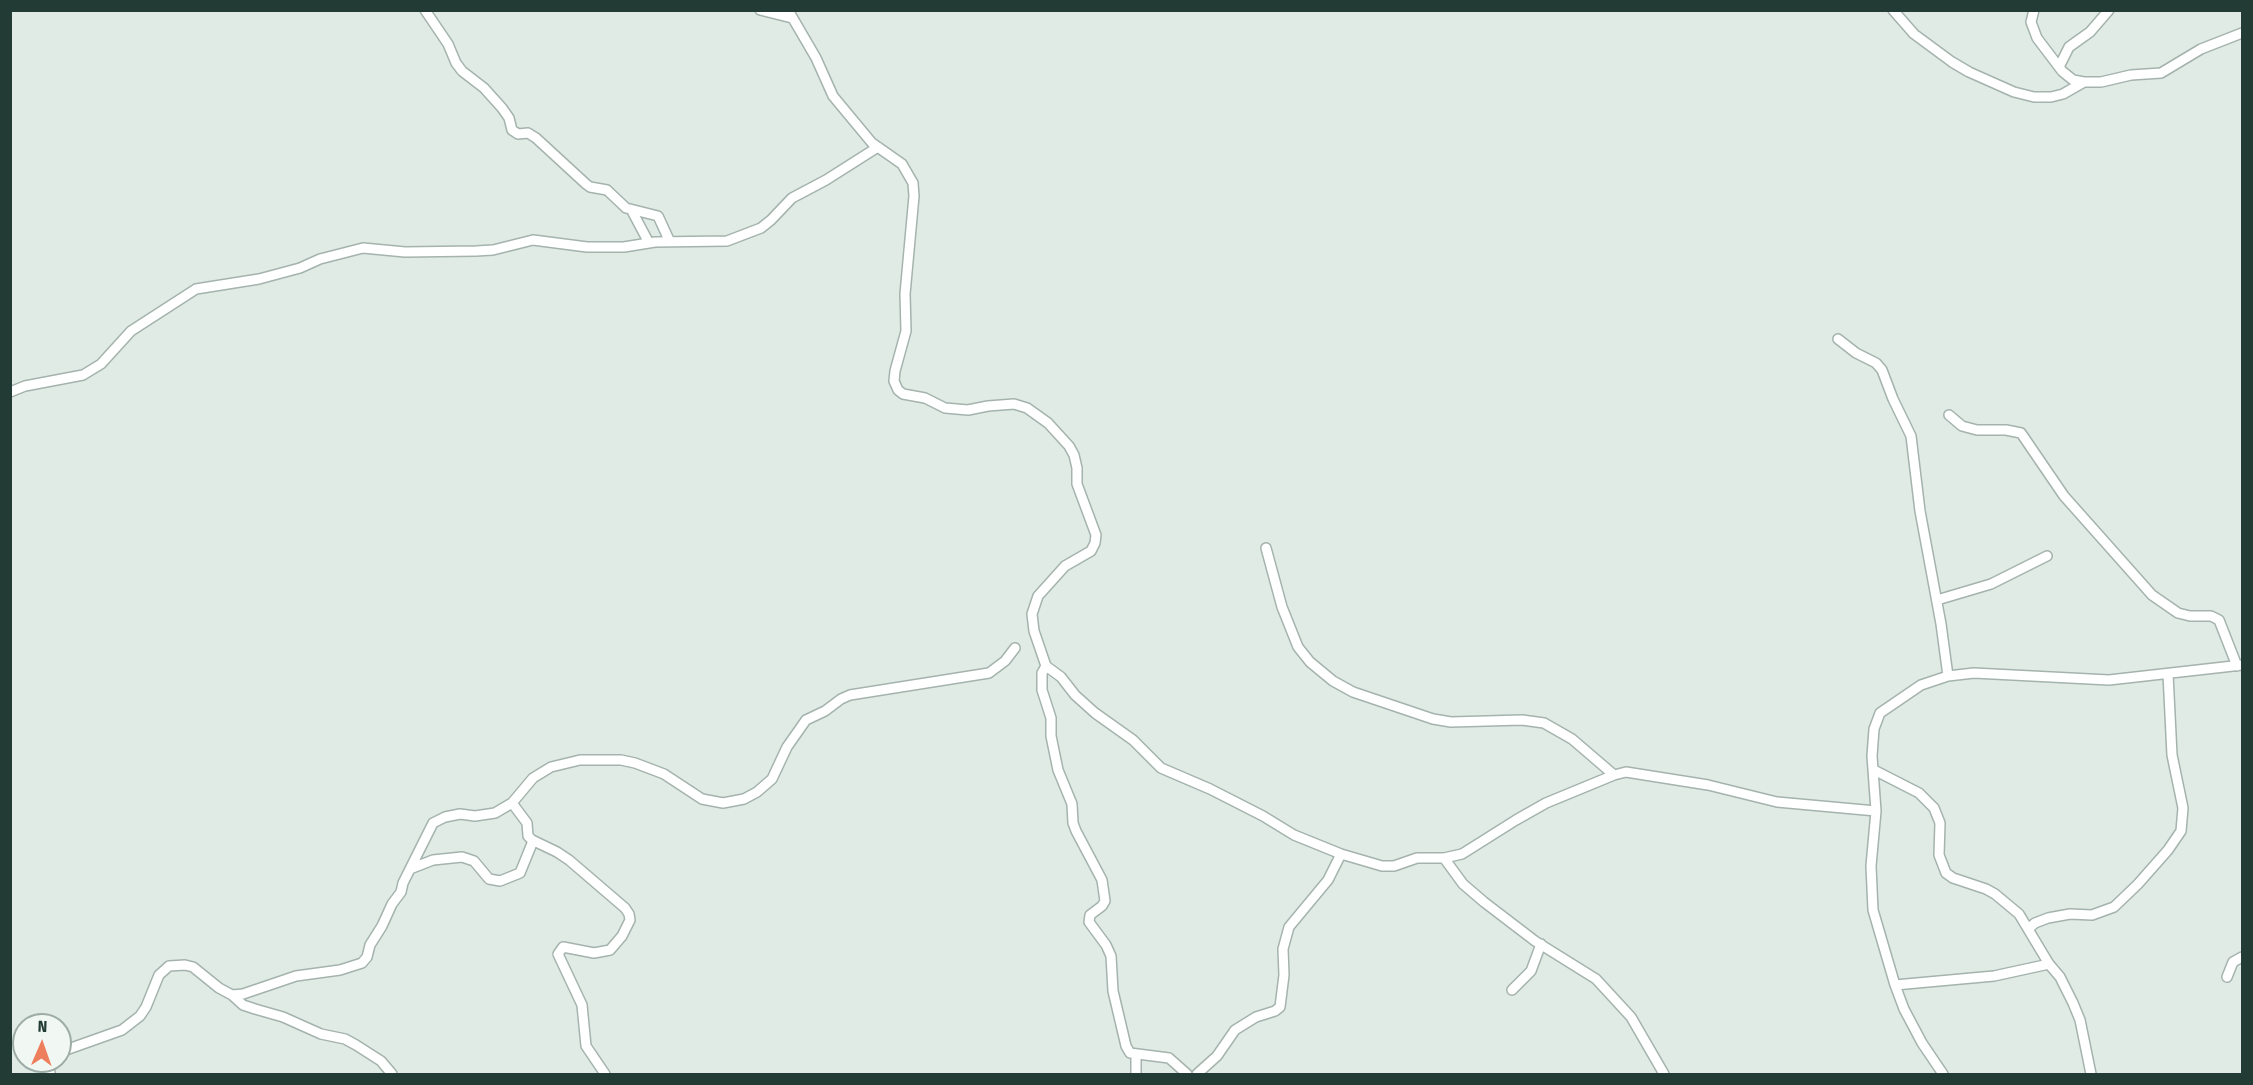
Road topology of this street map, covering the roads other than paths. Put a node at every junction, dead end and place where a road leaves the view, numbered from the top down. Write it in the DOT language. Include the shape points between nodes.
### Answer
graph roads {
  1 [pos="425,10"];
  2 [pos="760,10"];
  3 [pos="1893,10"];
  4 [pos="2034,10"];
  5 [pos="2109,10"];
  6 [pos="790,14"];
  7 [pos="2242,33"];
  8 [pos="2059,67"];
  9 [pos="2085,82"];
  10 [pos="878,147"];
  11 [pos="632,211"];
  12 [pos="670,242"];
  13 [pos="649,243"];
  14 [pos="1838,339"];
  15 [pos="10,392"];
  16 [pos="1949,415"];
  17 [pos="1266,548"];
  18 [pos="2047,556"];
  19 [pos="1937,600"];
  20 [pos="1015,648"];
  21 [pos="2240,665"];
  22 [pos="1046,666"];
  23 [pos="2168,674"];
  24 [pos="1948,676"];
  25 [pos="1874,770"];
  26 [pos="1614,775"];
  27 [pos="512,803"];
  28 [pos="1876,811"];
  29 [pos="533,842"];
  30 [pos="1341,854"];
  31 [pos="1444,858"];
  32 [pos="410,869"];
  33 [pos="2028,930"];
  34 [pos="1541,944"];
  35 [pos="2242,957"];
  36 [pos="2049,964"];
  37 [pos="2227,977"];
  38 [pos="1895,985"];
  39 [pos="1512,990"];
  40 [pos="232,995"];
  41 [pos="72,1048"];
  42 [pos="1136,1054"];
  43 [pos="392,1074"];
  44 [pos="605,1074"];
  45 [pos="1136,1074"];
  46 [pos="1187,1074"];
  47 [pos="1197,1074"];
  48 [pos="1664,1074"];
  49 [pos="1943,1074"];
  50 [pos="2091,1074"];
  1 -- 11 [label="street" via="456,63 502,108 512,130 536,138 586,184 607,190"];
  2 -- 6 [label="street"];
  3 -- 9 [label="street" via="1914,34 1960,67 2014,92 2051,97"];
  4 -- 8 [label="street" via="2034,33"];
  5 -- 8 [label="street" via="2090,32 2069,47"];
  6 -- 10 [label="street" via="816,58 830,92"];
  7 -- 9 [label="street" via="2209,45 2161,73"];
  8 -- 9 [label="street" via="2073,80"];
  10 -- 12 [label="street" via="792,198 761,228 727,241"];
  10 -- 22 [label="street" via="902,164 914,191 905,294 906,331 894,381 898,390 945,408 968,410 1014,404 1027,408 1048,423 1074,455 1077,484 1095,543 1091,551 1058,572 1038,596 1032,622"];
  11 -- 12 [label="street" via="658,216"];
  11 -- 13 [label="street"];
  12 -- 13 [label="street"];
  13 -- 15 [label="street" via="587,247 533,240 476,251 363,248 259,279 196,289 131,331 101,363 83,375"];
  14 -- 19 [label="street" via="1882,370 1908,426"];
  16 -- 21 [label="street" via="1962,426 1977,430 2021,433 2064,496 2152,595 2178,613 2219,620"];
  17 -- 26 [label="street" via="1282,607 1298,646 1333,681 1353,692 1433,719 1544,723 1572,739"];
  18 -- 19 [label="street" via="1991,584"];
  19 -- 24 [label="street"];
  20 -- 27 [label="street" via="989,673 841,699 806,720 772,778 744,799 723,803 702,800 652,769 621,760 596,759 551,767 533,778"];
  21 -- 23 [label="street"];
  22 -- 30 [label="street" via="1161,768 1204,785 1294,835"];
  22 -- 42 [label="street" via="1042,690 1052,718 1051,736 1058,770 1072,804 1076,831 1102,880 1104,901 1090,915 1089,922 1111,956 1113,991 1124,1037 1130,1053"];
  23 -- 24 [label="street" via="2101,680 1974,673"];
  23 -- 33 [label="street" via="2172,754 2183,808 2181,831 2114,907 2092,915 2048,918"];
  24 -- 25 [label="street" via="1921,684 1880,713 1874,729"];
  25 -- 28 [label="street"];
  25 -- 33 [label="street" via="1919,793 1934,808 1940,823 1939,855 1947,873 2006,901"];
  26 -- 28 [label="street" via="1626,772 1708,784 1793,804"];
  26 -- 31 [label="street" via="1539,807 1472,850"];
  27 -- 29 [label="street" via="527,823"];
  27 -- 32 [label="street" via="495,813 460,814 433,823"];
  28 -- 38 [label="street" via="1871,866 1873,910"];
  29 -- 32 [label="street" via="520,873 507,879 489,879 474,861 462,857 433,860"];
  29 -- 44 [label="street" via="569,860 629,914 622,936 610,950 594,953 563,947 558,954 582,1005 586,1046"];
  30 -- 31 [label="street" via="1382,866 1417,858"];
  30 -- 47 [label="street" via="1328,880 1289,927 1283,949 1280,1007 1235,1030 1217,1056"];
  31 -- 34 [label="street" via="1463,884"];
  32 -- 40 [label="street" via="362,963 296,976"];
  33 -- 36 [label="street"];
  34 -- 39 [label="street" via="1531,971"];
  34 -- 48 [label="street" via="1587,972 1616,1000 1631,1017"];
  35 -- 37 [label="street" via="2233,962"];
  36 -- 38 [label="street" via="1994,976"];
  36 -- 50 [label="street" via="2060,977 2076,1012"];
  38 -- 49 [label="street" via="1913,1026"];
  40 -- 41 [label="street" via="193,967 169,966 159,975 140,1016 122,1030"];
  40 -- 43 [label="street" via="255,1010 356,1045 381,1061"];
  42 -- 45 [label="street"];
  42 -- 46 [label="street" via="1169,1058"];
}
